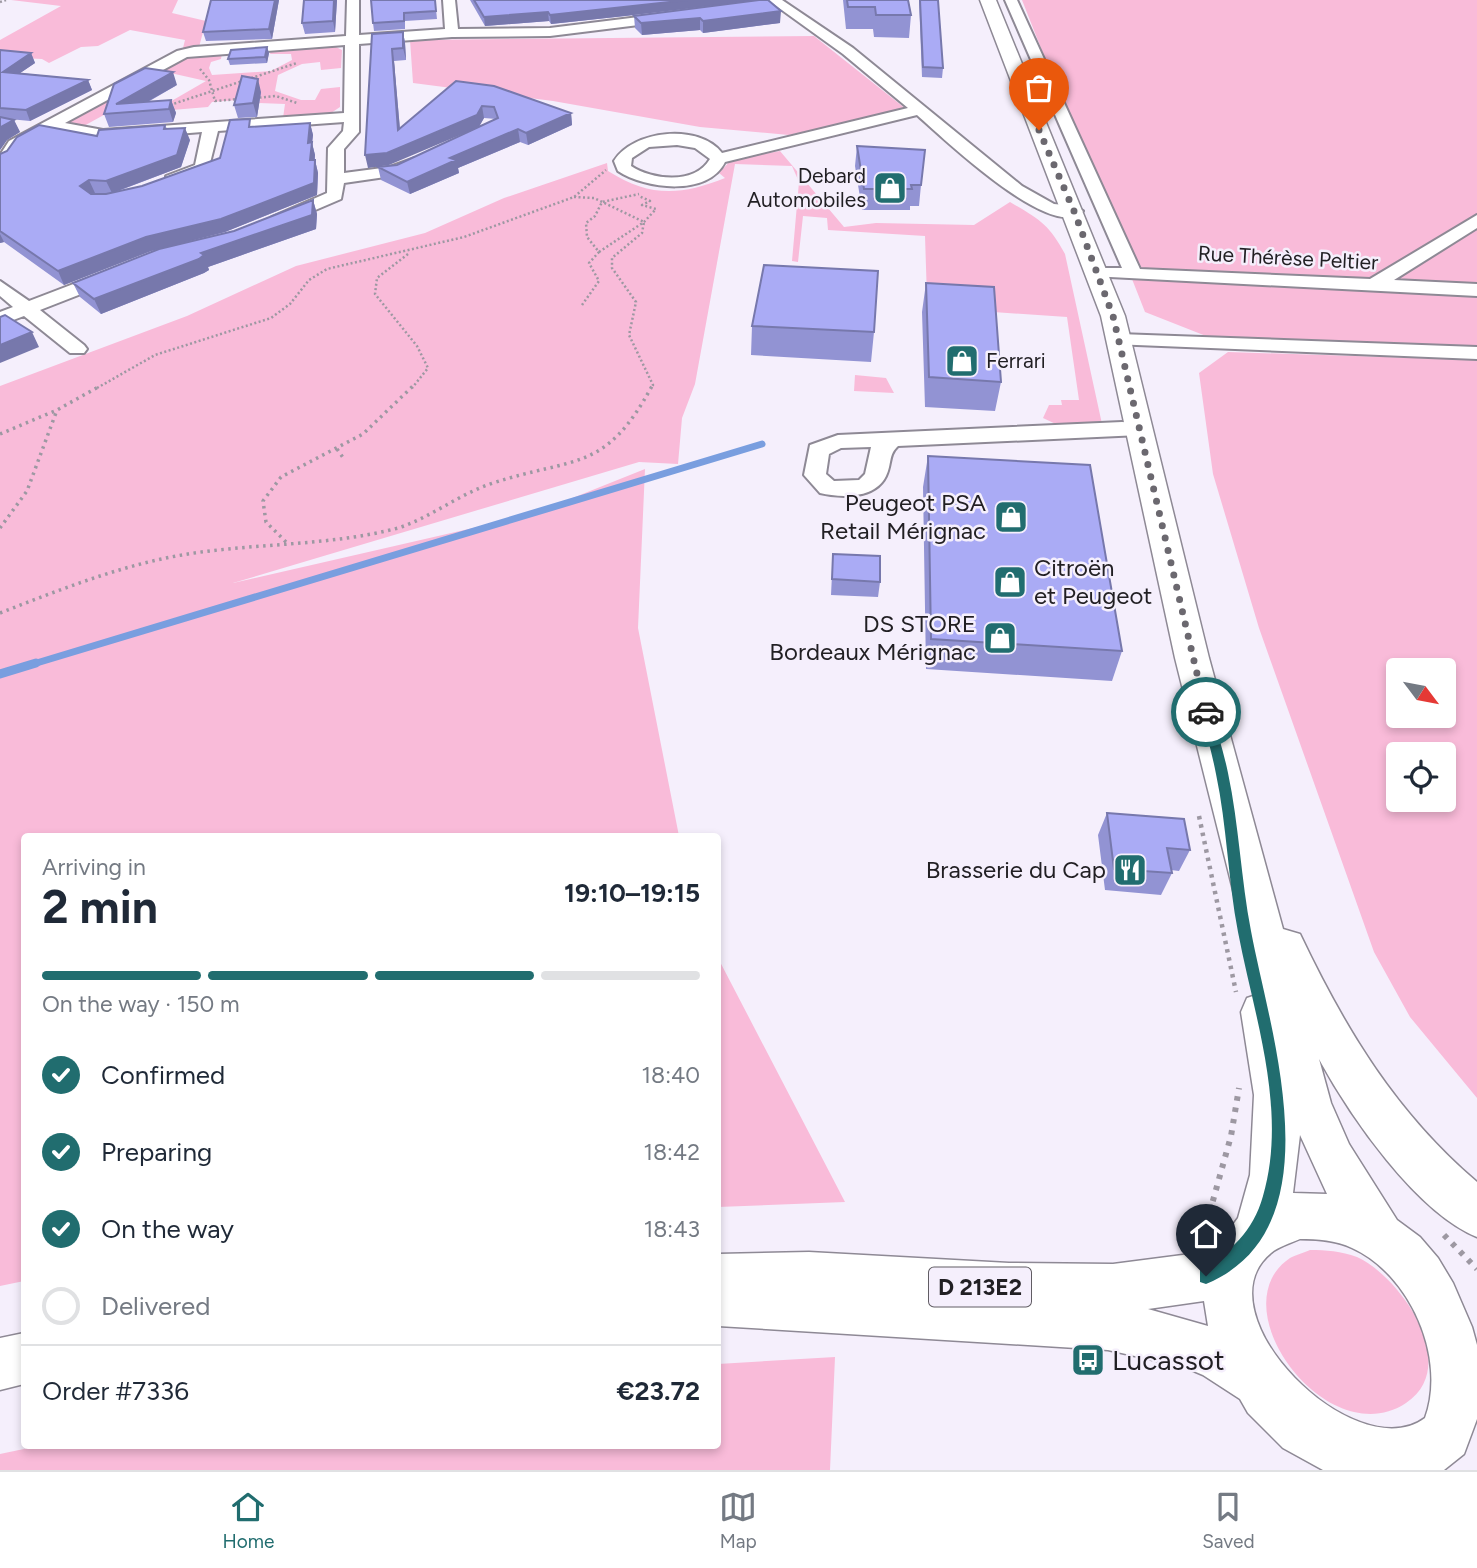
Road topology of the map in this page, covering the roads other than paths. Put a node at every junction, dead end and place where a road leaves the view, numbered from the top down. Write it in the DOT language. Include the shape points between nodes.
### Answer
graph roads {
  1 [pos="353,0"];
  2 [pos="449,0"];
  3 [pos="988,0"];
  4 [pos="1011,0"];
  5 [pos="776,1"];
  6 [pos="754,6"];
  7 [pos="686,15"];
  8 [pos="452,33"];
  9 [pos="352,40"];
  10 [pos="920,110"];
  11 [pos="350,111"];
  12 [pos="49,125"];
  13 [pos="211,128"];
  14 [pos="429,157"];
  15 [pos="718,159"];
  16 [pos="0,161"];
  17 [pos="336,179"];
  18 [pos="152,187"];
  19 [pos="1074,211"];
  20 [pos="1477,220"];
  21 [pos="256,229"];
  22 [pos="122,271"];
  23 [pos="1097,272"];
  24 [pos="1130,273"];
  25 [pos="1374,285"];
  26 [pos="0,288"];
  27 [pos="1477,290"];
  28 [pos="27,308"];
  29 [pos="0,319"];
  30 [pos="1119,340"];
  31 [pos="77,349"];
  32 [pos="1477,353"];
  33 [pos="1140,429"];
  34 [pos="892,439"];
  35 [pos="1222,774"];
  36 [pos="1237,829"];
  37 [pos="1477,1213"];
  38 [pos="1380,1236"];
  39 [pos="1247,1243"];
  40 [pos="1427,1278"];
  41 [pos="721,1279"];
  42 [pos="721,1301"];
  43 [pos="1477,1315"];
  44 [pos="21,1360"];
  45 [pos="0,1364"];
  46 [pos="1252,1378"];
  47 [pos="1449,1438"];
  48 [pos="1315,1451"];
  1 -- 9 [label="street"];
  2 -- 8 [label="street"];
  3 -- 19 [label="main road"];
  4 -- 24 [label="street"];
  5 -- 6 [label="street"];
  5 -- 10 [label="street" via="848,51"];
  7 -- 8 [label="street" via="550,32"];
  8 -- 9 [label="street"];
  9 -- 11 [label="street"];
  9 -- 12 [label="street" via="182,54"];
  10 -- 15 [label="street"];
  10 -- 19 [label="street" via="1022,194 1050,209"];
  11 -- 13 [label="street"];
  11 -- 17 [label="street" via="351,132 336,148"];
  12 -- 13 [label="street" via="103,135"];
  12 -- 16 [label="street" via="15,144"];
  13 -- 18 [label="street" via="202,168"];
  14 -- 17 [label="street" via="393,172"];
  15 -- 15 [label="street" via="710,172 700,177 671,182 630,173 622,161 634,148 662,141 705,146"];
  17 -- 21 [label="street" via="335,195 329,200"];
  19 -- 23 [label="main road"];
  20 -- 25 [label="street"];
  22 -- 28 [label="street"];
  23 -- 24 [label="street, Rue Thérèse Peltier"];
  23 -- 30 [label="main road"];
  24 -- 25 [label="street, Rue Thérèse Peltier"];
  25 -- 27 [label="street, Rue Thérèse Peltier"];
  26 -- 28 [label="street"];
  28 -- 29 [label="street"];
  28 -- 31 [label="street"];
  30 -- 32 [label="street"];
  30 -- 33 [label="main road"];
  33 -- 34 [label="street"];
  33 -- 35 [label="main road"];
  35 -- 36 [label="main road"];
  35 -- 39 [label="main road" via="1244,930 1277,1099 1278,1156 1271,1195"];
  36 -- 37 [label="main road" via="1320,1023 1354,1080 1414,1156"];
  36 -- 38 [label="main road" via="1309,1104 1334,1160"];
  38 -- 39 [label="main road" via="1350,1221 1320,1215 1286,1218"];
  38 -- 40 [label="main road"];
  39 -- 41 [label="main road, D 213E2" via="1206,1276 1113,1289 810,1277"];
  39 -- 46 [label="main road" via="1229,1282 1228,1312"];
  40 -- 43 [label="main road"];
  40 -- 47 [label="main road" via="1451,1314 1464,1352 1466,1391"];
  42 -- 46 [label="main road, D 213E2" via="1108,1325 1184,1342 1220,1356"];
  44 -- 45 [label="main road"];
  46 -- 48 [label="main road"];
  47 -- 48 [label="main road" via="1407,1459 1374,1461"];
}
